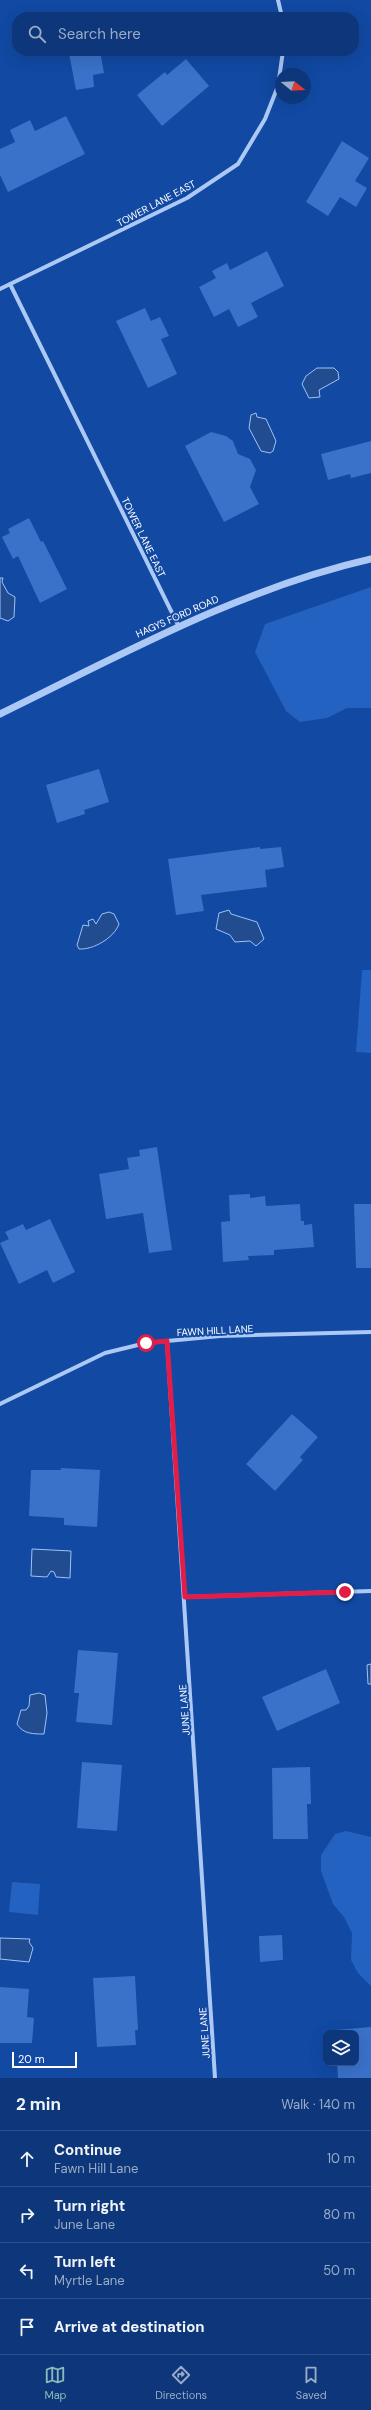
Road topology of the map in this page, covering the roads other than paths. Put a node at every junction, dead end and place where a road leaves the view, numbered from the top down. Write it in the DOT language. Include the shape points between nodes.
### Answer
graph roads {
  1 [pos="278,0"];
  2 [pos="281,12"];
  3 [pos="282,56"];
  4 [pos="10,284"];
  5 [pos="0,289"];
  6 [pos="371,558"];
  7 [pos="178,625"];
  8 [pos="0,714"];
  9 [pos="371,1332"];
  10 [pos="167,1341"];
  11 [pos="0,1404"];
  12 [pos="371,1591"];
  13 [pos="185,1597"];
  14 [pos="215,2078"];
  1 -- 2 [label="street"];
  3 -- 4 [label="street, TOWER LANE EAST" via="278,86 265,118 238,164 187,198"];
  4 -- 5 [label="street, TOWER LANE EAST"];
  4 -- 7 [label="street, TOWER LANE EAST"];
  6 -- 7 [label="street, HAGYS FORD ROAD" via="306,576"];
  7 -- 8 [label="street, HAGYS FORD ROAD"];
  9 -- 10 [label="street, FAWN HILL LANE" via="220,1336"];
  10 -- 11 [label="street, FAWN HILL LANE" via="105,1353"];
  10 -- 13 [label="street, JUNE LANE"];
  12 -- 13 [label="street"];
  13 -- 14 [label="street, JUNE LANE"];
}
